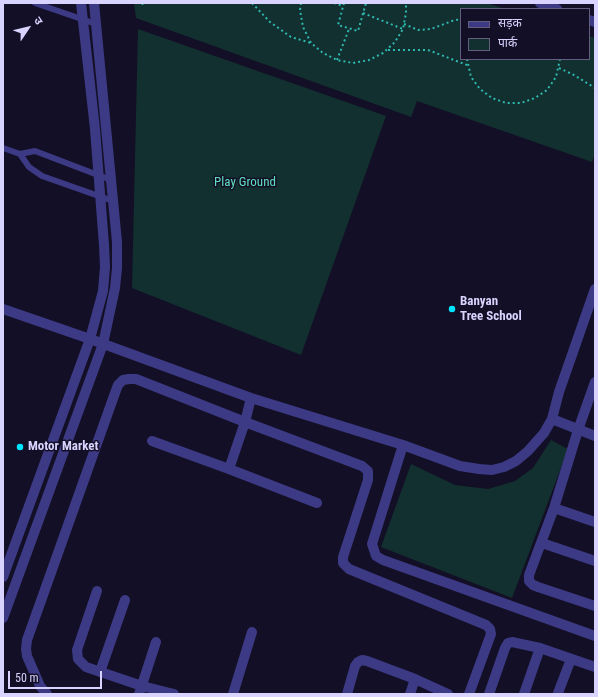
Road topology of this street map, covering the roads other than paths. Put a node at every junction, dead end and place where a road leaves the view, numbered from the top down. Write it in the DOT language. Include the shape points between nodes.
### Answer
graph roads {
  1 [pos="35,3"];
  2 [pos="81,3"];
  3 [pos="540,3"];
  4 [pos="92,4"];
  5 [pos="554,8"];
  6 [pos="83,19"];
  7 [pos="96,24"];
  8 [pos="3,148"];
  9 [pos="20,154"];
  10 [pos="98,176"];
  11 [pos="111,180"];
  12 [pos="100,197"];
  13 [pos="113,201"];
  14 [pos="595,289"];
  15 [pos="592,305"];
  16 [pos="3,309"];
  17 [pos="90,339"];
  18 [pos="103,344"];
  19 [pos="595,382"];
  20 [pos="251,398"];
  21 [pos="593,398"];
  22 [pos="552,419"];
  23 [pos="245,422"];
  24 [pos="578,430"];
  25 [pos="595,436"];
  26 [pos="152,441"];
  27 [pos="403,445"];
  28 [pos="229,469"];
  29 [pos="317,503"];
  30 [pos="28,508"];
  31 [pos="554,508"];
  32 [pos="42,512"];
  33 [pos="595,522"];
  34 [pos="542,543"];
  35 [pos="595,561"];
  36 [pos="3,577"];
  37 [pos="97,591"];
  38 [pos="125,600"];
  39 [pos="595,606"];
  40 [pos="3,618"];
  41 [pos="252,632"];
  42 [pos="595,636"];
  43 [pos="156,642"];
  44 [pos="540,648"];
  45 [pos="571,659"];
  46 [pos="595,667"];
  47 [pos="100,672"];
  48 [pos="415,679"];
  49 [pos="141,690"];
  50 [pos="47,694"];
  51 [pos="174,694"];
  52 [pos="233,694"];
  53 [pos="347,694"];
  54 [pos="410,694"];
  55 [pos="448,694"];
  56 [pos="469,694"];
  57 [pos="489,694"];
  58 [pos="524,694"];
  59 [pos="559,694"];
  1 -- 6 [label="lane"];
  2 -- 6 [label="street"];
  3 -- 5 [label="street"];
  4 -- 7 [label="street"];
  6 -- 7 [label="lane"];
  6 -- 10 [label="street"];
  7 -- 11 [label="street"];
  8 -- 9 [label="lane"];
  9 -- 10 [label="lane" via="35,151"];
  9 -- 12 [label="lane" via="28,167 42,176"];
  10 -- 11 [label="lane"];
  10 -- 12 [label="street"];
  11 -- 13 [label="street"];
  12 -- 13 [label="lane"];
  12 -- 17 [label="street" via="105,267 103,291"];
  13 -- 18 [label="street" via="117,268"];
  14 -- 15 [label="street"];
  15 -- 22 [label="street" via="559,392"];
  16 -- 17 [label="street"];
  17 -- 18 [label="street"];
  17 -- 30 [label="street"];
  18 -- 20 [label="street"];
  18 -- 32 [label="street"];
  19 -- 21 [label="street"];
  20 -- 23 [label="street"];
  20 -- 27 [label="street"];
  21 -- 24 [label="street"];
  22 -- 24 [label="street"];
  22 -- 27 [label="street" via="528,451 516,461 492,470 460,466"];
  23 -- 28 [label="street"];
  23 -- 50 [label="street" via="136,379 123,380 118,385 27,640 27,656 40,686"];
  23 -- 56 [label="street" via="362,466 368,471 368,480 343,562 349,569 486,625 490,629 491,634"];
  24 -- 25 [label="street"];
  24 -- 31 [label="street"];
  26 -- 28 [label="street"];
  27 -- 42 [label="street" via="372,544 376,556"];
  28 -- 29 [label="street"];
  30 -- 32 [label="street"];
  30 -- 36 [label="street"];
  31 -- 33 [label="street"];
  31 -- 34 [label="street"];
  32 -- 40 [label="street"];
  34 -- 35 [label="street"];
  34 -- 39 [label="street" via="529,581 538,587"];
  37 -- 47 [label="street" via="77,650 78,659 86,667"];
  38 -- 47 [label="street"];
  41 -- 52 [label="street"];
  43 -- 49 [label="street"];
  44 -- 45 [label="street"];
  44 -- 57 [label="street" via="518,642 508,643"];
  44 -- 58 [label="street"];
  45 -- 46 [label="street"];
  45 -- 59 [label="street"];
  47 -- 49 [label="street"];
  48 -- 53 [label="street" via="362,660 356,666"];
  48 -- 54 [label="street"];
  48 -- 55 [label="street"];
  49 -- 51 [label="street"];
}
